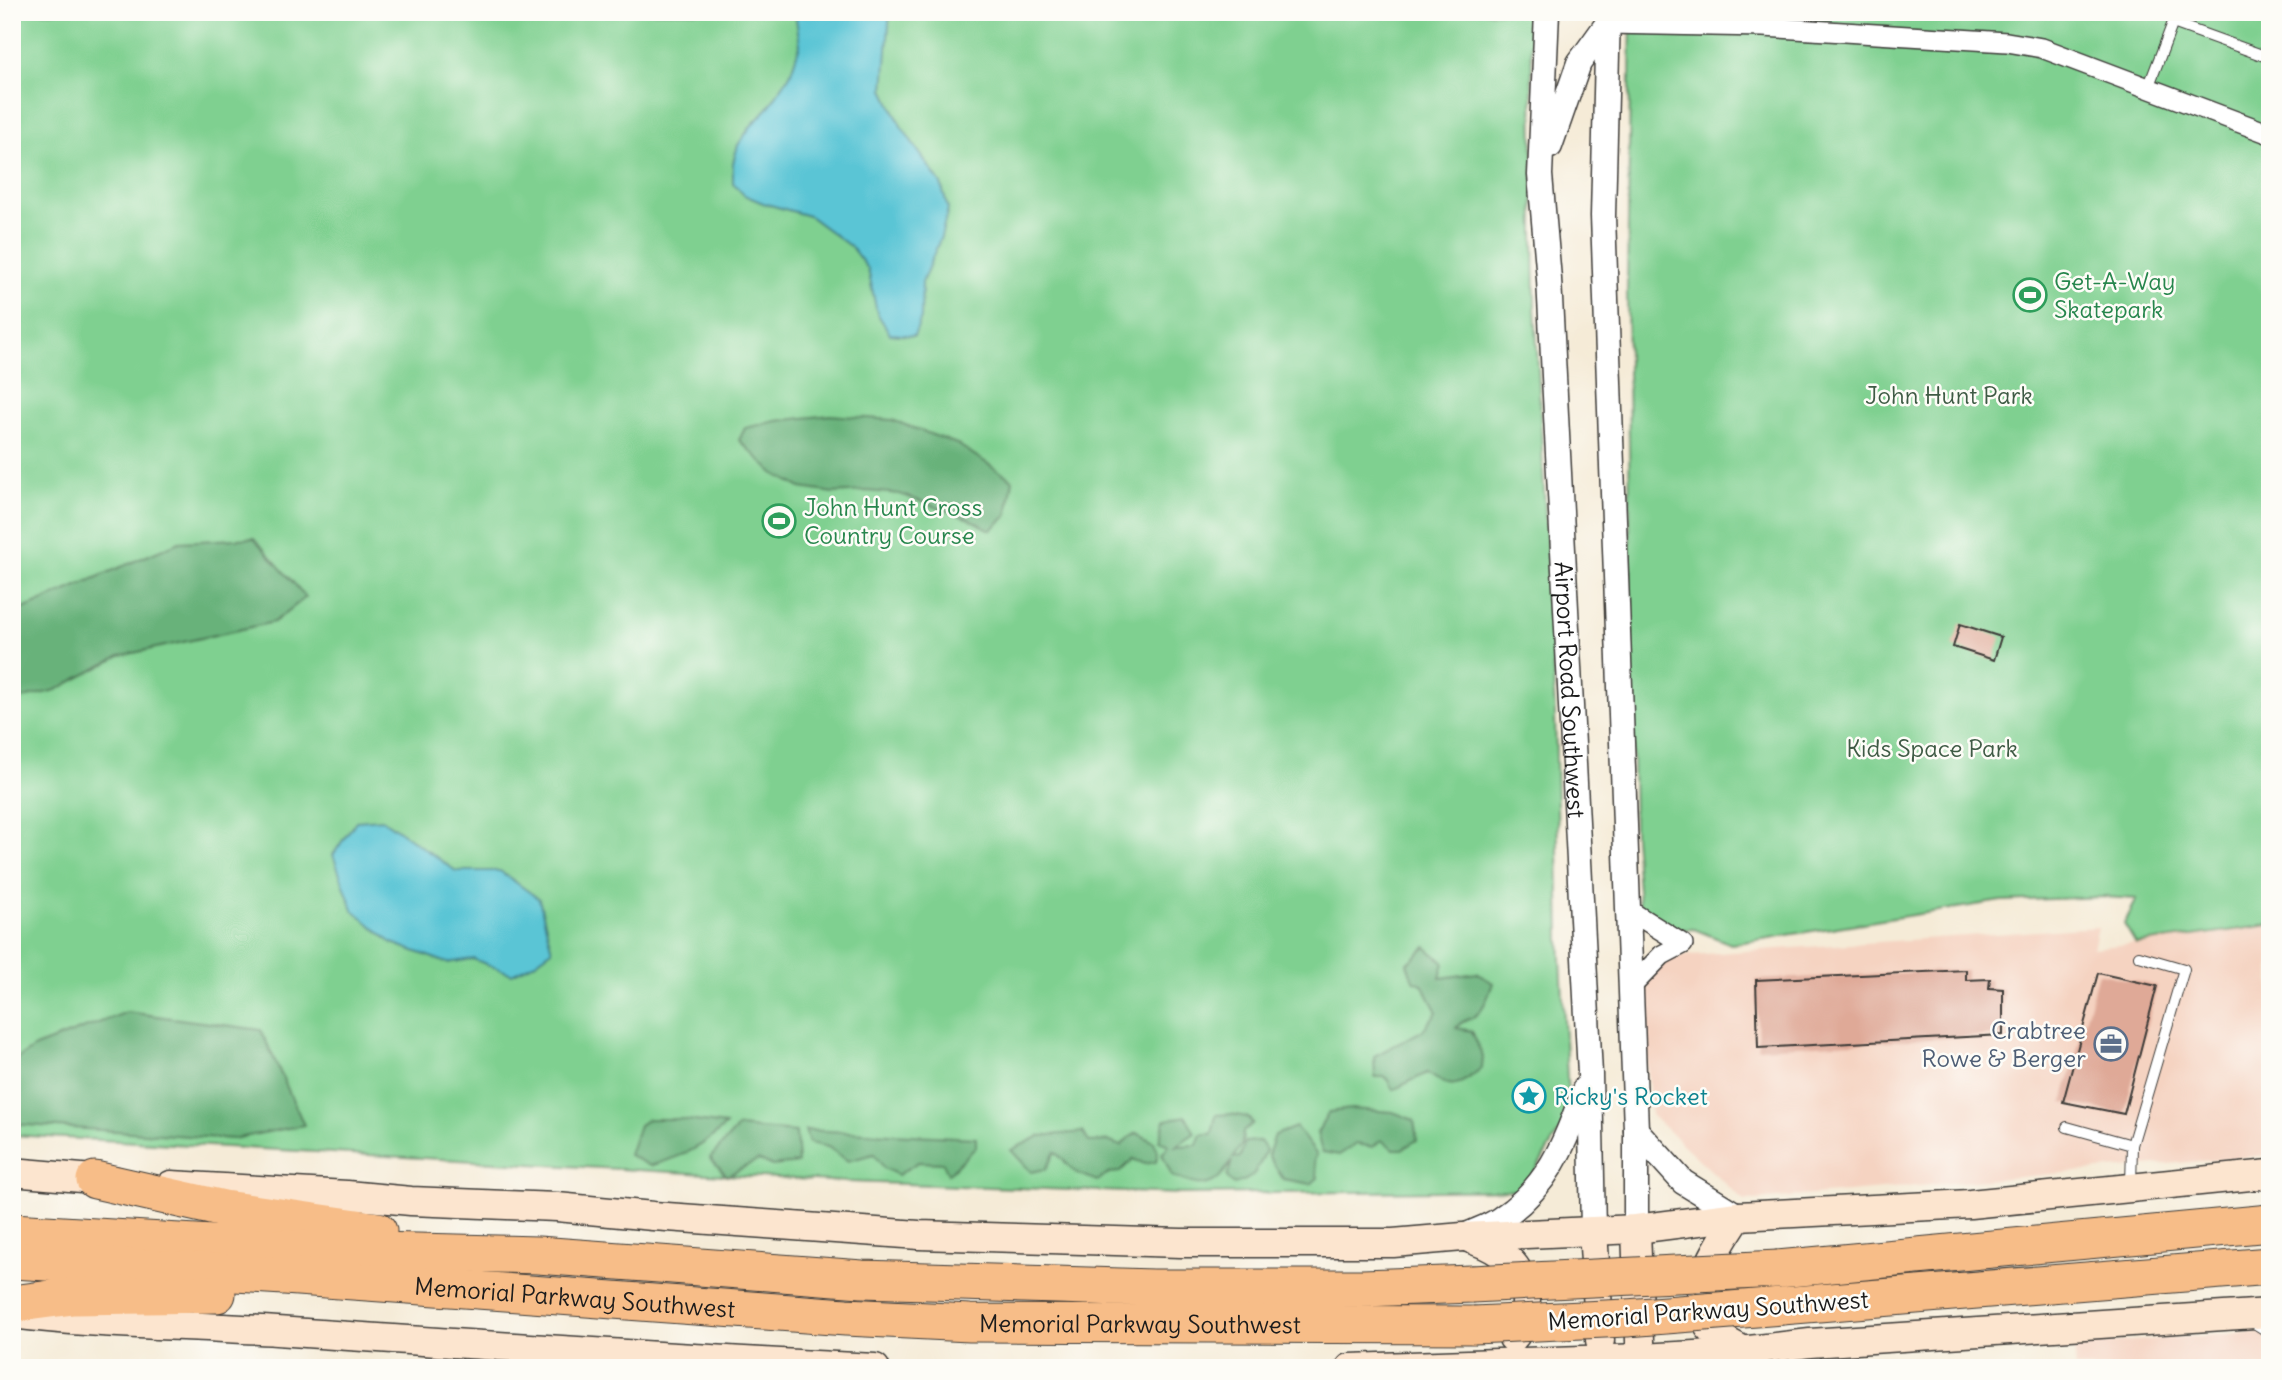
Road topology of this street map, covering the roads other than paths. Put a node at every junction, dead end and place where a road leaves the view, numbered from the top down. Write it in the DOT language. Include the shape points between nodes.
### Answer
graph roads {
  1 [pos="1547,12"];
  2 [pos="1604,16"];
  3 [pos="2175,18"];
  4 [pos="2270,58"];
  5 [pos="2148,88"];
  6 [pos="2270,134"];
  7 [pos="1540,175"];
  8 [pos="1627,909"];
  9 [pos="2139,956"];
  10 [pos="1630,987"];
  11 [pos="1590,1074"];
  12 [pos="2067,1126"];
  13 [pos="1636,1130"];
  14 [pos="2132,1145"];
  15 [pos="12,1172"];
  16 [pos="2270,1174"];
  17 [pos="95,1180"];
  18 [pos="2131,1189"];
  19 [pos="1738,1216"];
  20 [pos="2270,1223"];
  21 [pos="1636,1229"];
  22 [pos="1593,1231"];
  23 [pos="12,1232"];
  24 [pos="1463,1237"];
  25 [pos="538,1255"];
  26 [pos="12,1260"];
  27 [pos="2270,1266"];
  28 [pos="459,1289"];
  29 [pos="12,1304"];
  30 [pos="2270,1313"];
  31 [pos="12,1314"];
  32 [pos="2242,1315"];
  33 [pos="2270,1333"];
  34 [pos="1903,1336"];
  35 [pos="1742,1350"];
  36 [pos="1694,1361"];
  37 [pos="1601,1363"];
  38 [pos="1641,1363"];
  39 [pos="1485,1365"];
  40 [pos="875,1368"];
  41 [pos="1350,1368"];
  42 [pos="1765,1368"];
  1 -- 7 [label="street, Airport Road Southwest"];
  2 -- 5 [label="street" via="2007,42 2042,48"];
  2 -- 7 [label="street" via="1579,63"];
  2 -- 8 [label="street, Airport Road Southwest" via="1604,216"];
  3 -- 4 [label="lane"];
  3 -- 5 [label="lane"];
  5 -- 6 [label="street"];
  7 -- 11 [label="street, Airport Road Southwest"];
  8 -- 10 [label="street, Airport Road Southwest"];
  8 -- 10 [label="street" via="1683,944 1662,955"];
  9 -- 14 [label="lane" via="2184,969"];
  10 -- 13 [label="street, Airport Road Southwest"];
  11 -- 22 [label="street, Airport Road Southwest"];
  11 -- 24 [label="street" via="1556,1161 1532,1193 1499,1220"];
  12 -- 14 [label="lane"];
  13 -- 19 [label="street" via="1683,1182"];
  13 -- 21 [label="street, Airport Road Southwest"];
  14 -- 18 [label="lane"];
  15 -- 17 [label="main road"];
  16 -- 18 [label="main road"];
  17 -- 24 [label="main road" via="558,1207 919,1235 1181,1243 1393,1243"];
  17 -- 25 [label="highway" via="224,1209"];
  18 -- 19 [label="main road" via="1970,1204"];
  19 -- 21 [label="main road"];
  19 -- 35 [label="main road" via="1717,1247 1700,1292 1705,1321"];
  20 -- 25 [label="highway, Memorial Parkway Southwest, bridge" via="1778,1269 1363,1288 1139,1288 862,1279"];
  21 -- 22 [label="main road"];
  21 -- 38 [label="main road, Airport Road Southwest"];
  22 -- 24 [label="main road"];
  22 -- 37 [label="main road, Airport Road Southwest"];
  23 -- 25 [label="highway, Memorial Parkway Southwest" via="296,1249"];
  24 -- 39 [label="main road" via="1509,1258 1521,1272 1526,1294 1526,1315 1519,1331"];
  26 -- 28 [label="highway, Memorial Parkway Southwest"];
  27 -- 28 [label="highway, Memorial Parkway Southwest, bridge" via="1627,1318 1474,1325 970,1323"];
  28 -- 29 [label="highway" via="73,1296"];
  30 -- 32 [label="main road"];
  31 -- 40 [label="main road"];
  32 -- 33 [label="lane"];
  32 -- 34 [label="main road"];
  34 -- 35 [label="main road"];
  34 -- 42 [label="main road"];
  35 -- 36 [label="main road"];
  36 -- 38 [label="main road"];
  37 -- 38 [label="main road"];
  37 -- 39 [label="main road"];
  39 -- 41 [label="main road"];
}
